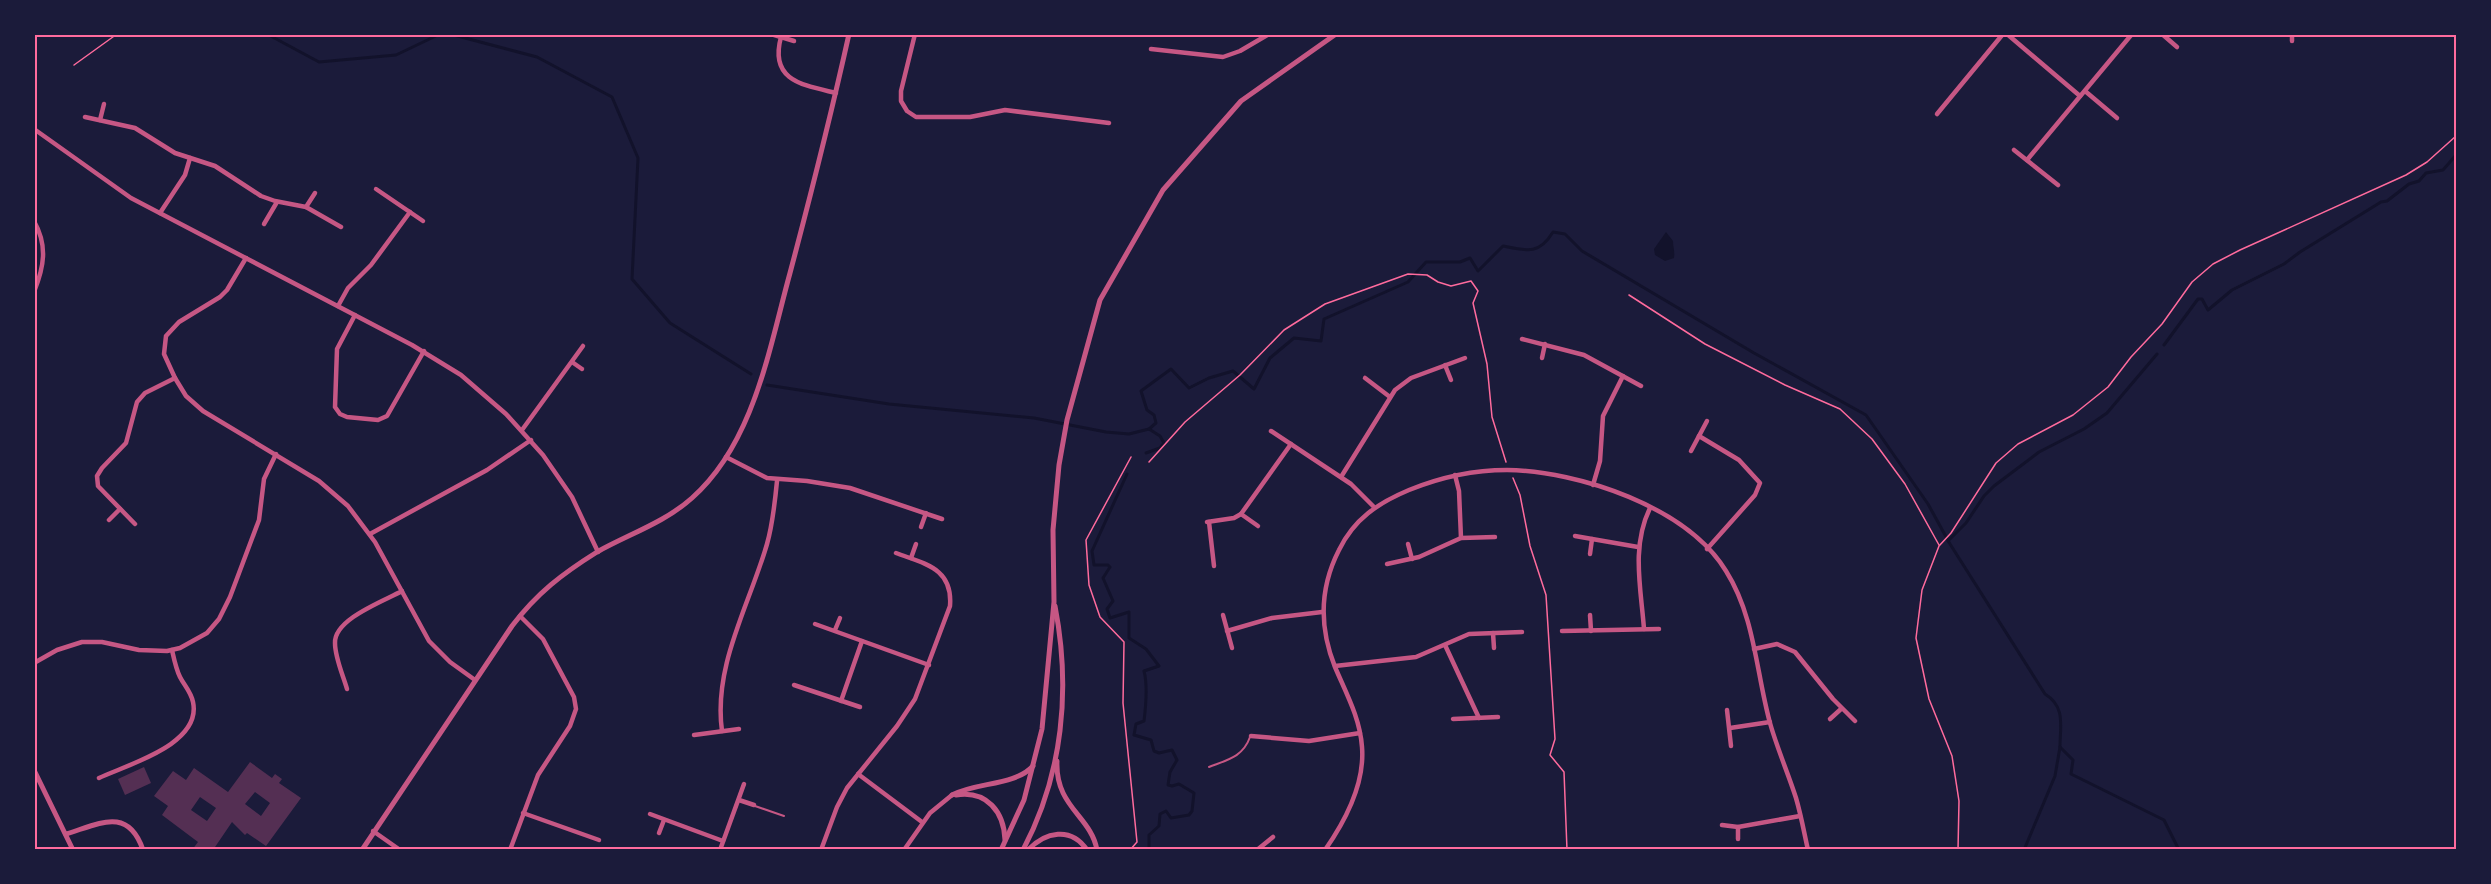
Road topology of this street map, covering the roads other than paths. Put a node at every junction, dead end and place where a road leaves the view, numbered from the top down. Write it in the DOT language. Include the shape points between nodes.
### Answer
graph roads {
  1 [pos="771,34"];
  2 [pos="849,34"];
  3 [pos="915,34"];
  4 [pos="1269,34"];
  5 [pos="1336,34"];
  6 [pos="2132,34"];
  7 [pos="2162,34"];
  8 [pos="2292,34"];
  9 [pos="2008,35"];
  10 [pos="781,37"];
  11 [pos="794,41"];
  12 [pos="2292,41"];
  13 [pos="2177,47"];
  14 [pos="1151,49"];
  15 [pos="2085,91"];
  16 [pos="836,93"];
  17 [pos="2080,96"];
  18 [pos="104,104"];
  19 [pos="1937,114"];
  20 [pos="85,117"];
  21 [pos="2117,118"];
  22 [pos="100,120"];
  23 [pos="1109,123"];
  24 [pos="34,129"];
  25 [pos="2014,150"];
  26 [pos="190,158"];
  27 [pos="2027,160"];
  28 [pos="2058,186"];
  29 [pos="376,189"];
  30 [pos="315,193"];
  31 [pos="277,202"];
  32 [pos="306,207"];
  33 [pos="410,212"];
  34 [pos="160,213"];
  35 [pos="34,221"];
  36 [pos="423,221"];
  37 [pos="264,224"];
  38 [pos="341,227"];
  39 [pos="246,258"];
  40 [pos="34,292"];
  41 [pos="338,306"];
  42 [pos="355,315"];
  43 [pos="1522,339"];
  44 [pos="1545,344"];
  45 [pos="583,346"];
  46 [pos="424,351"];
  47 [pos="1465,358"];
  48 [pos="1542,358"];
  49 [pos="572,362"];
  50 [pos="1445,365"];
  51 [pos="582,369"];
  52 [pos="1623,376"];
  53 [pos="175,378"];
  54 [pos="1365,378"];
  55 [pos="1451,380"];
  56 [pos="1641,386"];
  57 [pos="1390,397"];
  58 [pos="1707,421"];
  59 [pos="522,430"];
  60 [pos="1271,431"];
  61 [pos="1699,436"];
  62 [pos="531,440"];
  63 [pos="1291,444"];
  64 [pos="1690,451"];
  65 [pos="276,454"];
  66 [pos="726,457"];
  67 [pos="1455,475"];
  68 [pos="1341,477"];
  69 [pos="777,481"];
  70 [pos="1593,485"];
  71 [pos="1374,507"];
  72 [pos="1650,508"];
  73 [pos="120,509"];
  74 [pos="926,513"];
  75 [pos="1241,514"];
  76 [pos="942,519"];
  77 [pos="109,520"];
  78 [pos="135,524"];
  79 [pos="1258,526"];
  80 [pos="921,527"];
  81 [pos="370,534"];
  82 [pos="1575,536"];
  83 [pos="1495,537"];
  84 [pos="1461,538"];
  85 [pos="1592,539"];
  86 [pos="916,544"];
  87 [pos="1408,544"];
  88 [pos="1638,547"];
  89 [pos="1707,549"];
  90 [pos="598,552"];
  91 [pos="897,553"];
  92 [pos="1590,554"];
  93 [pos="911,558"];
  94 [pos="1412,559"];
  95 [pos="1387,564"];
  96 [pos="1214,566"];
  97 [pos="402,591"];
  98 [pos="1054,602"];
  99 [pos="1322,612"];
  100 [pos="1222,615"];
  101 [pos="1590,615"];
  102 [pos="520,616"];
  103 [pos="840,618"];
  104 [pos="815,624"];
  105 [pos="1659,628"];
  106 [pos="1644,629"];
  107 [pos="835,630"];
  108 [pos="1227,631"];
  109 [pos="1591,631"];
  110 [pos="1562,632"];
  111 [pos="1493,633"];
  112 [pos="1522,633"];
  113 [pos="862,641"];
  114 [pos="1445,645"];
  115 [pos="1232,648"];
  116 [pos="1494,648"];
  117 [pos="1754,649"];
  118 [pos="172,650"];
  119 [pos="34,663"];
  120 [pos="929,665"];
  121 [pos="1335,666"];
  122 [pos="475,680"];
  123 [pos="794,685"];
  124 [pos="347,689"];
  125 [pos="841,701"];
  126 [pos="860,707"];
  127 [pos="1842,709"];
  128 [pos="1727,710"];
  129 [pos="1498,717"];
  130 [pos="1479,718"];
  131 [pos="1453,719"];
  132 [pos="1830,719"];
  133 [pos="1855,721"];
  134 [pos="1770,722"];
  135 [pos="1730,728"];
  136 [pos="739,729"];
  137 [pos="722,731"];
  138 [pos="1360,733"];
  139 [pos="694,735"];
  140 [pos="1251,736"];
  141 [pos="1058,744"];
  142 [pos="1731,746"];
  143 [pos="1035,764"];
  144 [pos="1209,767"];
  145 [pos="34,770"];
  146 [pos="858,774"];
  147 [pos="99,778"];
  148 [pos="744,784"];
  149 [pos="952,795"];
  150 [pos="739,800"];
  151 [pos="754,805"];
  152 [pos="523,813"];
  153 [pos="650,814"];
  154 [pos="784,816"];
  155 [pos="1800,816"];
  156 [pos="664,819"];
  157 [pos="922,822"];
  158 [pos="1722,825"];
  159 [pos="1738,827"];
  160 [pos="373,831"];
  161 [pos="659,833"];
  162 [pos="66,834"];
  163 [pos="1273,837"];
  164 [pos="1738,839"];
  165 [pos="599,840"];
  166 [pos="723,841"];
  167 [pos="1005,843"];
  168 [pos="73,849"];
  169 [pos="143,849"];
  170 [pos="362,849"];
  171 [pos="400,849"];
  172 [pos="510,849"];
  173 [pos="720,849"];
  174 [pos="821,849"];
  175 [pos="904,849"];
  176 [pos="1001,849"];
  177 [pos="1025,849"];
  178 [pos="1087,849"];
  179 [pos="1097,849"];
  180 [pos="1257,849"];
  181 [pos="1325,849"];
  182 [pos="1808,849"];
  1 -- 10 [label="street"];
  2 -- 16 [label="street"];
  3 -- 23 [label="street" via="901,101 916,117 970,117 1005,110"];
  4 -- 14 [label="street" via="1223,57"];
  5 -- 98 [label="street" via="1241,101 1162,190 1100,300 1064,434 1053,530"];
  6 -- 15 [label="street"];
  7 -- 13 [label="street"];
  8 -- 12 [label="street"];
  9 -- 17 [label="street"];
  9 -- 19 [label="street"];
  10 -- 11 [label="street"];
  10 -- 16 [label="street" via="778,55 792,81"];
  15 -- 17 [label="street"];
  15 -- 21 [label="street"];
  16 -- 66 [label="street" via="767,355 737,440"];
  17 -- 27 [label="street"];
  18 -- 22 [label="street"];
  20 -- 22 [label="street"];
  22 -- 26 [label="street" via="135,128"];
  24 -- 34 [label="street" via="116,189"];
  25 -- 27 [label="street"];
  26 -- 31 [label="street" via="215,166 256,194"];
  26 -- 34 [label="street" via="185,175"];
  27 -- 28 [label="street"];
  29 -- 33 [label="street"];
  30 -- 32 [label="street"];
  31 -- 32 [label="street"];
  31 -- 37 [label="street"];
  32 -- 38 [label="street"];
  33 -- 36 [label="street"];
  33 -- 41 [label="street" via="371,265 348,288"];
  34 -- 39 [label="street"];
  35 -- 40 [label="street" via="44,243"];
  39 -- 41 [label="street"];
  39 -- 53 [label="street" via="220,297 179,322 166,336 164,354"];
  41 -- 42 [label="street"];
  42 -- 46 [label="street"];
  42 -- 46 [label="street" via="336,356 334,402 343,416 378,420 387,416"];
  43 -- 44 [label="street"];
  44 -- 48 [label="street"];
  44 -- 52 [label="street" via="1584,355"];
  45 -- 49 [label="street"];
  46 -- 59 [label="street" via="476,386"];
  47 -- 50 [label="street"];
  49 -- 51 [label="street"];
  49 -- 59 [label="street"];
  50 -- 55 [label="street"];
  50 -- 57 [label="street" via="1411,378"];
  52 -- 56 [label="street"];
  52 -- 70 [label="street" via="1603,416 1600,461"];
  53 -- 65 [label="street" via="186,396 203,411"];
  53 -- 73 [label="street" via="141,397 134,407 126,443 99,472 98,486"];
  54 -- 57 [label="street"];
  57 -- 68 [label="street"];
  58 -- 61 [label="street"];
  59 -- 62 [label="street"];
  60 -- 63 [label="street"];
  61 -- 64 [label="street"];
  61 -- 89 [label="street" via="1739,460 1760,483 1755,495"];
  62 -- 81 [label="street" via="487,470"];
  62 -- 90 [label="street" via="562,482"];
  63 -- 68 [label="street"];
  63 -- 75 [label="street"];
  65 -- 81 [label="street" via="333,492"];
  65 -- 118 [label="street" via="264,479 259,520 222,613 207,633"];
  66 -- 69 [label="street"];
  66 -- 90 [label="street" via="710,480 674,512"];
  67 -- 70 [label="street" via="1522,471"];
  67 -- 71 [label="street"];
  67 -- 84 [label="street"];
  68 -- 71 [label="street"];
  69 -- 74 [label="street" via="850,488"];
  69 -- 137 [label="street" via="768,541 723,674"];
  70 -- 72 [label="street"];
  71 -- 99 [label="street" via="1357,522 1339,548 1327,581"];
  72 -- 88 [label="street"];
  72 -- 89 [label="street" via="1679,525"];
  73 -- 77 [label="street"];
  73 -- 78 [label="street"];
  74 -- 76 [label="street"];
  74 -- 80 [label="street"];
  75 -- 79 [label="street"];
  75 -- 96 [label="street" via="1208,522"];
  81 -- 97 [label="street"];
  82 -- 85 [label="street"];
  83 -- 84 [label="street"];
  84 -- 94 [label="street"];
  85 -- 88 [label="street"];
  85 -- 92 [label="street"];
  86 -- 93 [label="street"];
  87 -- 94 [label="street"];
  88 -- 106 [label="street"];
  89 -- 117 [label="street" via="1736,591"];
  90 -- 102 [label="street" via="548,585"];
  91 -- 93 [label="street"];
  93 -- 120 [label="street" via="939,572 950,591 950,606"];
  94 -- 95 [label="street"];
  97 -- 122 [label="street" via="429,641"];
  97 -- 124 [label="street" via="346,621 338,631 335,643"];
  98 -- 141 [label="street" via="1064,665"];
  98 -- 143 [label="street" via="1045,705"];
  99 -- 108 [label="street" via="1272,618"];
  99 -- 121 [label="street"];
  100 -- 108 [label="street"];
  101 -- 109 [label="street"];
  102 -- 122 [label="street"];
  102 -- 152 [label="street" via="543,639 574,697 576,709 570,726 538,775"];
  103 -- 107 [label="street"];
  104 -- 107 [label="street"];
  105 -- 106 [label="street"];
  106 -- 109 [label="street"];
  107 -- 113 [label="street"];
  108 -- 115 [label="street"];
  109 -- 110 [label="street"];
  111 -- 112 [label="street"];
  111 -- 114 [label="street" via="1469,634"];
  111 -- 116 [label="street"];
  113 -- 120 [label="street"];
  113 -- 125 [label="street"];
  114 -- 121 [label="street" via="1416,657"];
  114 -- 130 [label="street"];
  117 -- 127 [label="street" via="1777,644 1790,648"];
  117 -- 134 [label="street"];
  118 -- 119 [label="street" via="82,642"];
  118 -- 147 [label="street" via="192,700 188,728 172,744"];
  120 -- 146 [label="street" via="909,710"];
  121 -- 138 [label="street"];
  122 -- 160 [label="street"];
  123 -- 125 [label="street"];
  125 -- 126 [label="street"];
  127 -- 132 [label="street"];
  127 -- 133 [label="street"];
  128 -- 135 [label="street"];
  129 -- 130 [label="street"];
  130 -- 131 [label="street"];
  134 -- 135 [label="street"];
  134 -- 155 [label="street"];
  135 -- 142 [label="street"];
  136 -- 137 [label="street"];
  137 -- 139 [label="street"];
  138 -- 140 [label="street" via="1309,741"];
  138 -- 181 [label="street" via="1361,774 1348,811"];
  140 -- 144 [label="lane" via="1239,755"];
  141 -- 177 [label="street"];
  141 -- 179 [label="street" via="1059,786"];
  143 -- 149 [label="street" via="1018,777"];
  143 -- 167 [label="street"];
  145 -- 162 [label="street"];
  146 -- 157 [label="street"];
  146 -- 174 [label="street" via="842,796"];
  148 -- 150 [label="street"];
  149 -- 157 [label="street"];
  149 -- 167 [label="street" via="978,796 992,804 1002,820"];
  150 -- 151 [label="street"];
  150 -- 166 [label="street"];
  151 -- 154 [label="lane"];
  152 -- 165 [label="street"];
  152 -- 172 [label="street"];
  153 -- 156 [label="street"];
  155 -- 159 [label="street"];
  155 -- 182 [label="street"];
  156 -- 161 [label="street"];
  156 -- 166 [label="street"];
  157 -- 175 [label="street"];
  158 -- 159 [label="street"];
  159 -- 164 [label="street"];
  160 -- 170 [label="street"];
  160 -- 171 [label="street"];
  162 -- 168 [label="street"];
  162 -- 169 [label="street" via="101,822 118,822 132,829"];
  163 -- 180 [label="street"];
  166 -- 173 [label="street"];
  167 -- 176 [label="street"];
  177 -- 178 [label="street" via="1046,836 1064,834 1081,841"];
}
